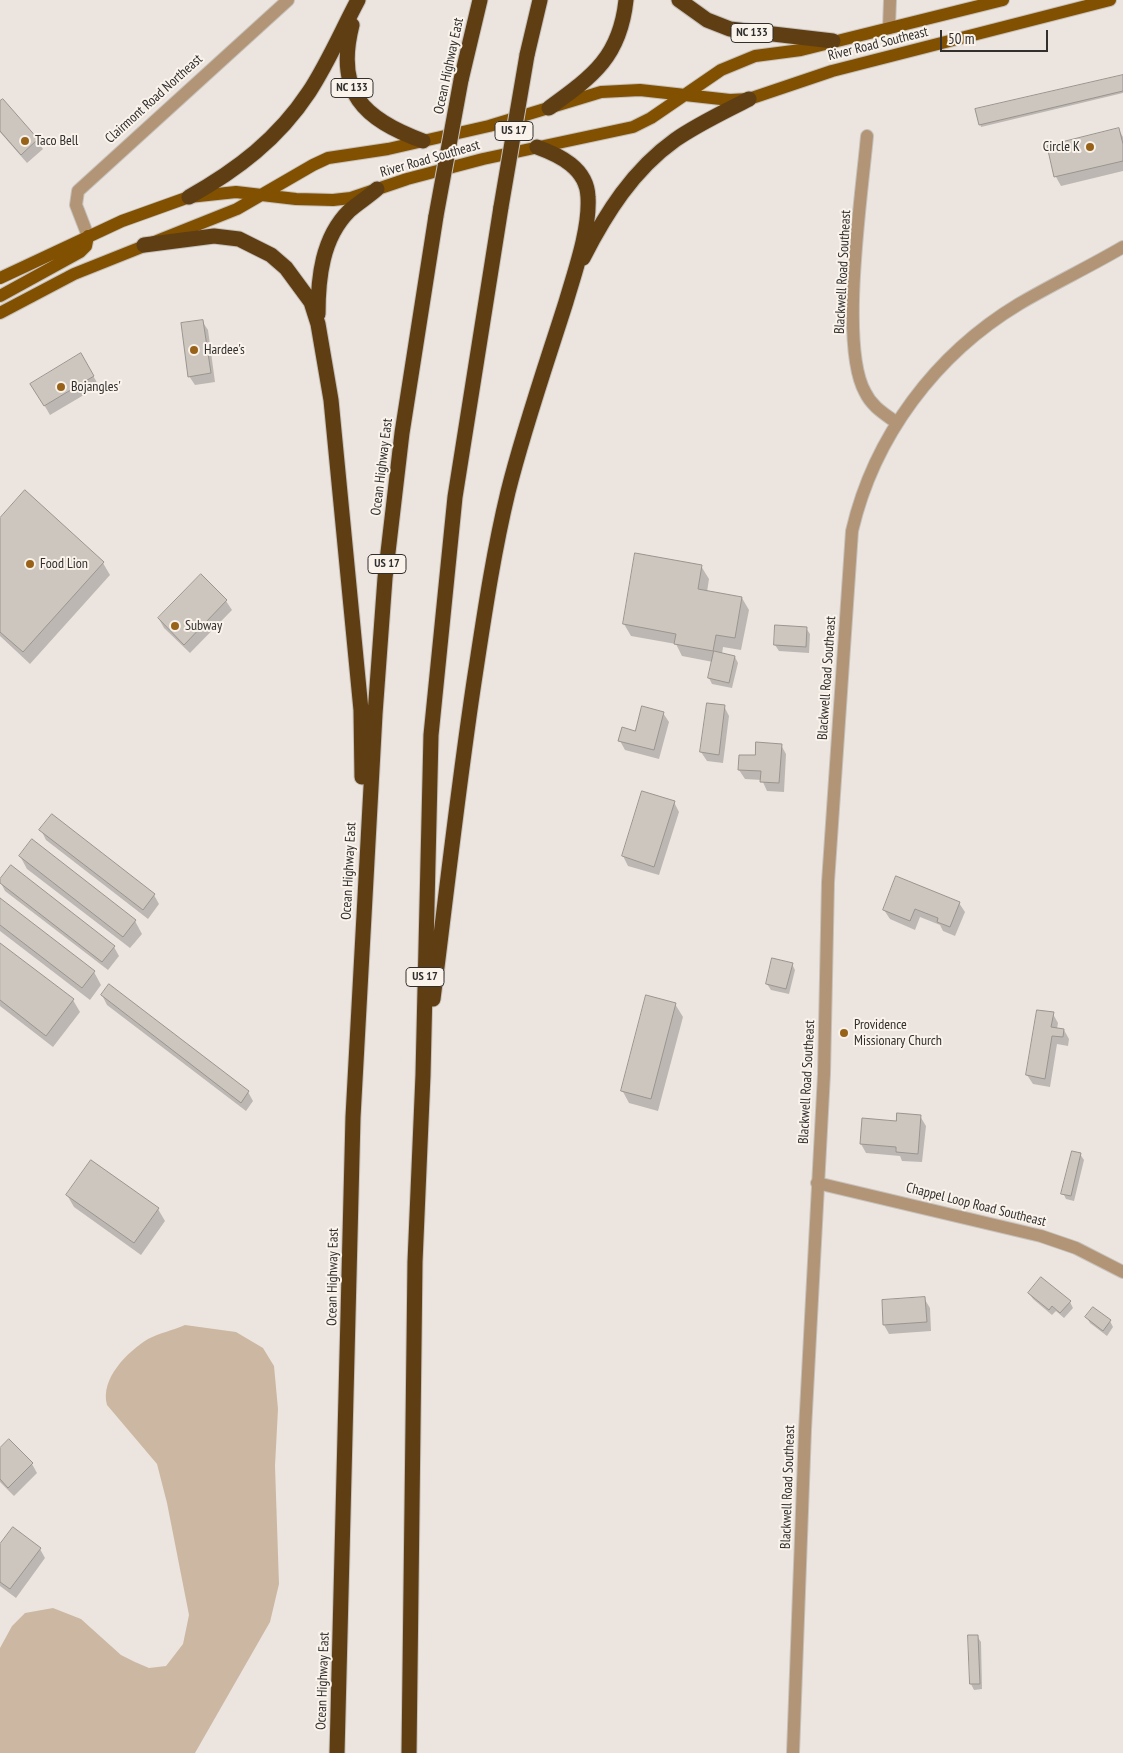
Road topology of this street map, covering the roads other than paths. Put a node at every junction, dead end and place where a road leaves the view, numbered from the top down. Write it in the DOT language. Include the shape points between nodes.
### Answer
graph roads {
  1 [pos="288,0"];
  2 [pos="360,0"];
  3 [pos="480,0"];
  4 [pos="540,0"];
  5 [pos="626,0"];
  6 [pos="678,0"];
  7 [pos="890,0"];
  8 [pos="1003,0"];
  9 [pos="1110,0"];
  10 [pos="889,28"];
  11 [pos="833,41"];
  12 [pos="683,95"];
  13 [pos="749,99"];
  14 [pos="550,108"];
  15 [pos="867,136"];
  16 [pos="423,141"];
  17 [pos="537,147"];
  18 [pos="378,189"];
  19 [pos="263,194"];
  20 [pos="189,197"];
  21 [pos="88,236"];
  22 [pos="144,245"];
  23 [pos="1123,247"];
  24 [pos="573,277"];
  25 [pos="0,278"];
  26 [pos="0,296"];
  27 [pos="0,313"];
  28 [pos="318,324"];
  29 [pos="897,423"];
  30 [pos="363,916"];
  31 [pos="423,1075"];
  32 [pos="817,1183"];
  33 [pos="1123,1272"];
  34 [pos="337,1753"];
  35 [pos="410,1753"];
  36 [pos="793,1753"];
  1 -- 21 [label="street, Clairmont Road Northeast" via="89,178 78,191 76,205"];
  2 -- 16 [label="highway, NC 133" via="347,46 346,67 350,86 378,120"];
  2 -- 20 [label="highway" via="310,91 292,116 246,161"];
  3 -- 30 [label="highway, Ocean Highway East / US 17, bridge" via="436,216 402,433 386,568"];
  4 -- 31 [label="highway, US 17, bridge" via="527,55 455,496 431,735"];
  5 -- 14 [label="highway" via="623,24 600,67"];
  6 -- 11 [label="highway, NC 133" via="707,20 730,29"];
  7 -- 10 [label="street"];
  8 -- 10 [label="main road, River Road Southeast / NC 133"];
  9 -- 13 [label="main road, River Road Southeast" via="832,71"];
  10 -- 11 [label="main road, River Road Southeast / NC 133"];
  11 -- 12 [label="main road, River Road Southeast / NC 133" via="747,59 721,70"];
  12 -- 13 [label="main road, River Road Southeast"];
  12 -- 14 [label="main road, River Road Southeast" via="663,91 601,92"];
  12 -- 17 [label="main road, River Road Southeast / NC 133" via="633,127"];
  13 -- 24 [label="highway" via="674,140 640,171 616,200"];
  14 -- 16 [label="main road, River Road Southeast"];
  15 -- 29 [label="street, Blackwell Road Southeast" via="853,331 863,390 872,404"];
  16 -- 19 [label="main road, River Road Southeast" via="328,158"];
  17 -- 18 [label="main road, River Road Southeast / NC 133" via="406,179"];
  17 -- 24 [label="highway" via="558,155 572,166 582,177 588,193 588,213"];
  18 -- 19 [label="main road, River Road Southeast" via="333,200"];
  18 -- 28 [label="highway" via="348,212 322,260"];
  19 -- 20 [label="main road, River Road Southeast" via="228,192"];
  19 -- 22 [label="main road, River Road Southeast" via="213,220"];
  20 -- 21 [label="main road, River Road Southeast"];
  21 -- 25 [label="main road, River Road Southeast"];
  21 -- 26 [label="main road" via="86,246 80,252"];
  22 -- 27 [label="main road, River Road Southeast" via="45,288"];
  22 -- 28 [label="highway" via="214,236 245,242 286,268 311,302"];
  23 -- 29 [label="street, Blackwell Road Southeast" via="1026,300 983,329 929,378"];
  24 -- 31 [label="highway" via="508,491 487,595"];
  28 -- 30 [label="highway" via="332,400 361,710"];
  29 -- 32 [label="street, Blackwell Road Southeast" via="858,504 849,556 828,882 824,1074"];
  30 -- 34 [label="highway, Ocean Highway East / US 17" via="353,1117"];
  31 -- 35 [label="highway, US 17" via="415,1262"];
  32 -- 33 [label="street, Chappel Loop Road Southeast" via="1041,1236 1076,1248"];
  32 -- 36 [label="street, Blackwell Road Southeast"];
}
